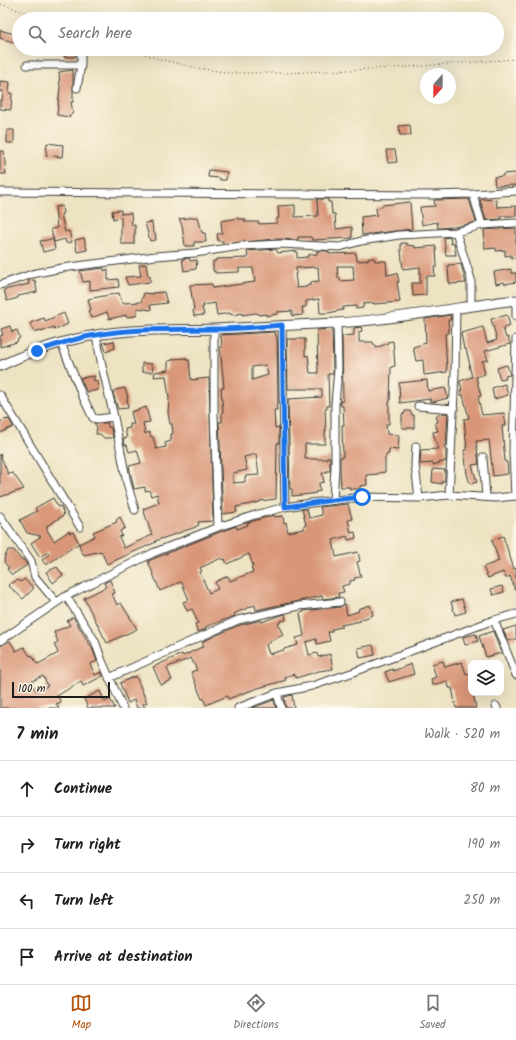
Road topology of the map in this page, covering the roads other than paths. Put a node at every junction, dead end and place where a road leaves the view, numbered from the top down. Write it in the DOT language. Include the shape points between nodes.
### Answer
graph roads {
  1 [pos="81,56"];
  2 [pos="27,65"];
  3 [pos="81,66"];
  4 [pos="77,88"];
  5 [pos="516,190"];
  6 [pos="0,192"];
  7 [pos="473,194"];
  8 [pos="516,223"];
  9 [pos="482,225"];
  10 [pos="456,232"];
  11 [pos="0,285"];
  12 [pos="516,300"];
  13 [pos="471,306"];
  14 [pos="456,308"];
  15 [pos="516,316"];
  16 [pos="337,323"];
  17 [pos="282,325"];
  18 [pos="214,329"];
  19 [pos="96,335"];
  20 [pos="516,339"];
  21 [pos="62,343"];
  22 [pos="0,366"];
  23 [pos="0,395"];
  24 [pos="418,406"];
  25 [pos="454,409"];
  26 [pos="114,417"];
  27 [pos="416,446"];
  28 [pos="483,457"];
  29 [pos="449,495"];
  30 [pos="516,496"];
  31 [pos="486,497"];
  32 [pos="419,498"];
  33 [pos="333,500"];
  34 [pos="285,507"];
  35 [pos="135,510"];
  36 [pos="0,516"];
  37 [pos="80,527"];
  38 [pos="218,527"];
  39 [pos="66,596"];
  40 [pos="56,602"];
  41 [pos="340,602"];
  42 [pos="516,614"];
  43 [pos="494,620"];
  44 [pos="0,641"];
  45 [pos="516,675"];
  46 [pos="110,678"];
  47 [pos="277,692"];
  48 [pos="122,708"];
  49 [pos="238,708"];
  50 [pos="281,708"];
  1 -- 3 [label="street"];
  2 -- 3 [label="street"];
  3 -- 4 [label="street"];
  5 -- 7 [label="street"];
  6 -- 7 [label="street"];
  7 -- 9 [label="street"];
  8 -- 9 [label="street"];
  9 -- 10 [label="street"];
  10 -- 11 [label="street" via="399,235 340,246 242,246 62,268 32,274"];
  10 -- 13 [label="street" via="471,279"];
  12 -- 13 [label="main road"];
  12 -- 15 [label="street"];
  13 -- 14 [label="main road"];
  14 -- 16 [label="main road"];
  14 -- 25 [label="street"];
  16 -- 17 [label="main road"];
  16 -- 33 [label="street" via="338,369"];
  17 -- 18 [label="main road"];
  17 -- 34 [label="street"];
  18 -- 19 [label="main road" via="145,330"];
  18 -- 38 [label="street"];
  19 -- 21 [label="main road"];
  19 -- 26 [label="street"];
  20 -- 30 [label="street" via="513,452"];
  21 -- 22 [label="main road"];
  21 -- 26 [label="street" via="93,418"];
  23 -- 37 [label="street"];
  24 -- 25 [label="street"];
  25 -- 29 [label="street"];
  26 -- 35 [label="street" via="127,484"];
  27 -- 32 [label="street" via="415,465"];
  28 -- 31 [label="street"];
  29 -- 31 [label="street"];
  29 -- 32 [label="street"];
  30 -- 31 [label="street"];
  32 -- 33 [label="street" via="362,497"];
  33 -- 34 [label="street"];
  34 -- 38 [label="street"];
  36 -- 40 [label="street" via="31,561 35,577"];
  38 -- 39 [label="street" via="153,553"];
  39 -- 40 [label="street"];
  39 -- 46 [label="street" via="95,641"];
  40 -- 44 [label="street"];
  41 -- 46 [label="street" via="299,606 238,620"];
  42 -- 43 [label="street"];
  43 -- 45 [label="street"];
  43 -- 47 [label="street" via="312,686"];
  46 -- 48 [label="street"];
  47 -- 49 [label="street"];
  47 -- 50 [label="street"];
}
